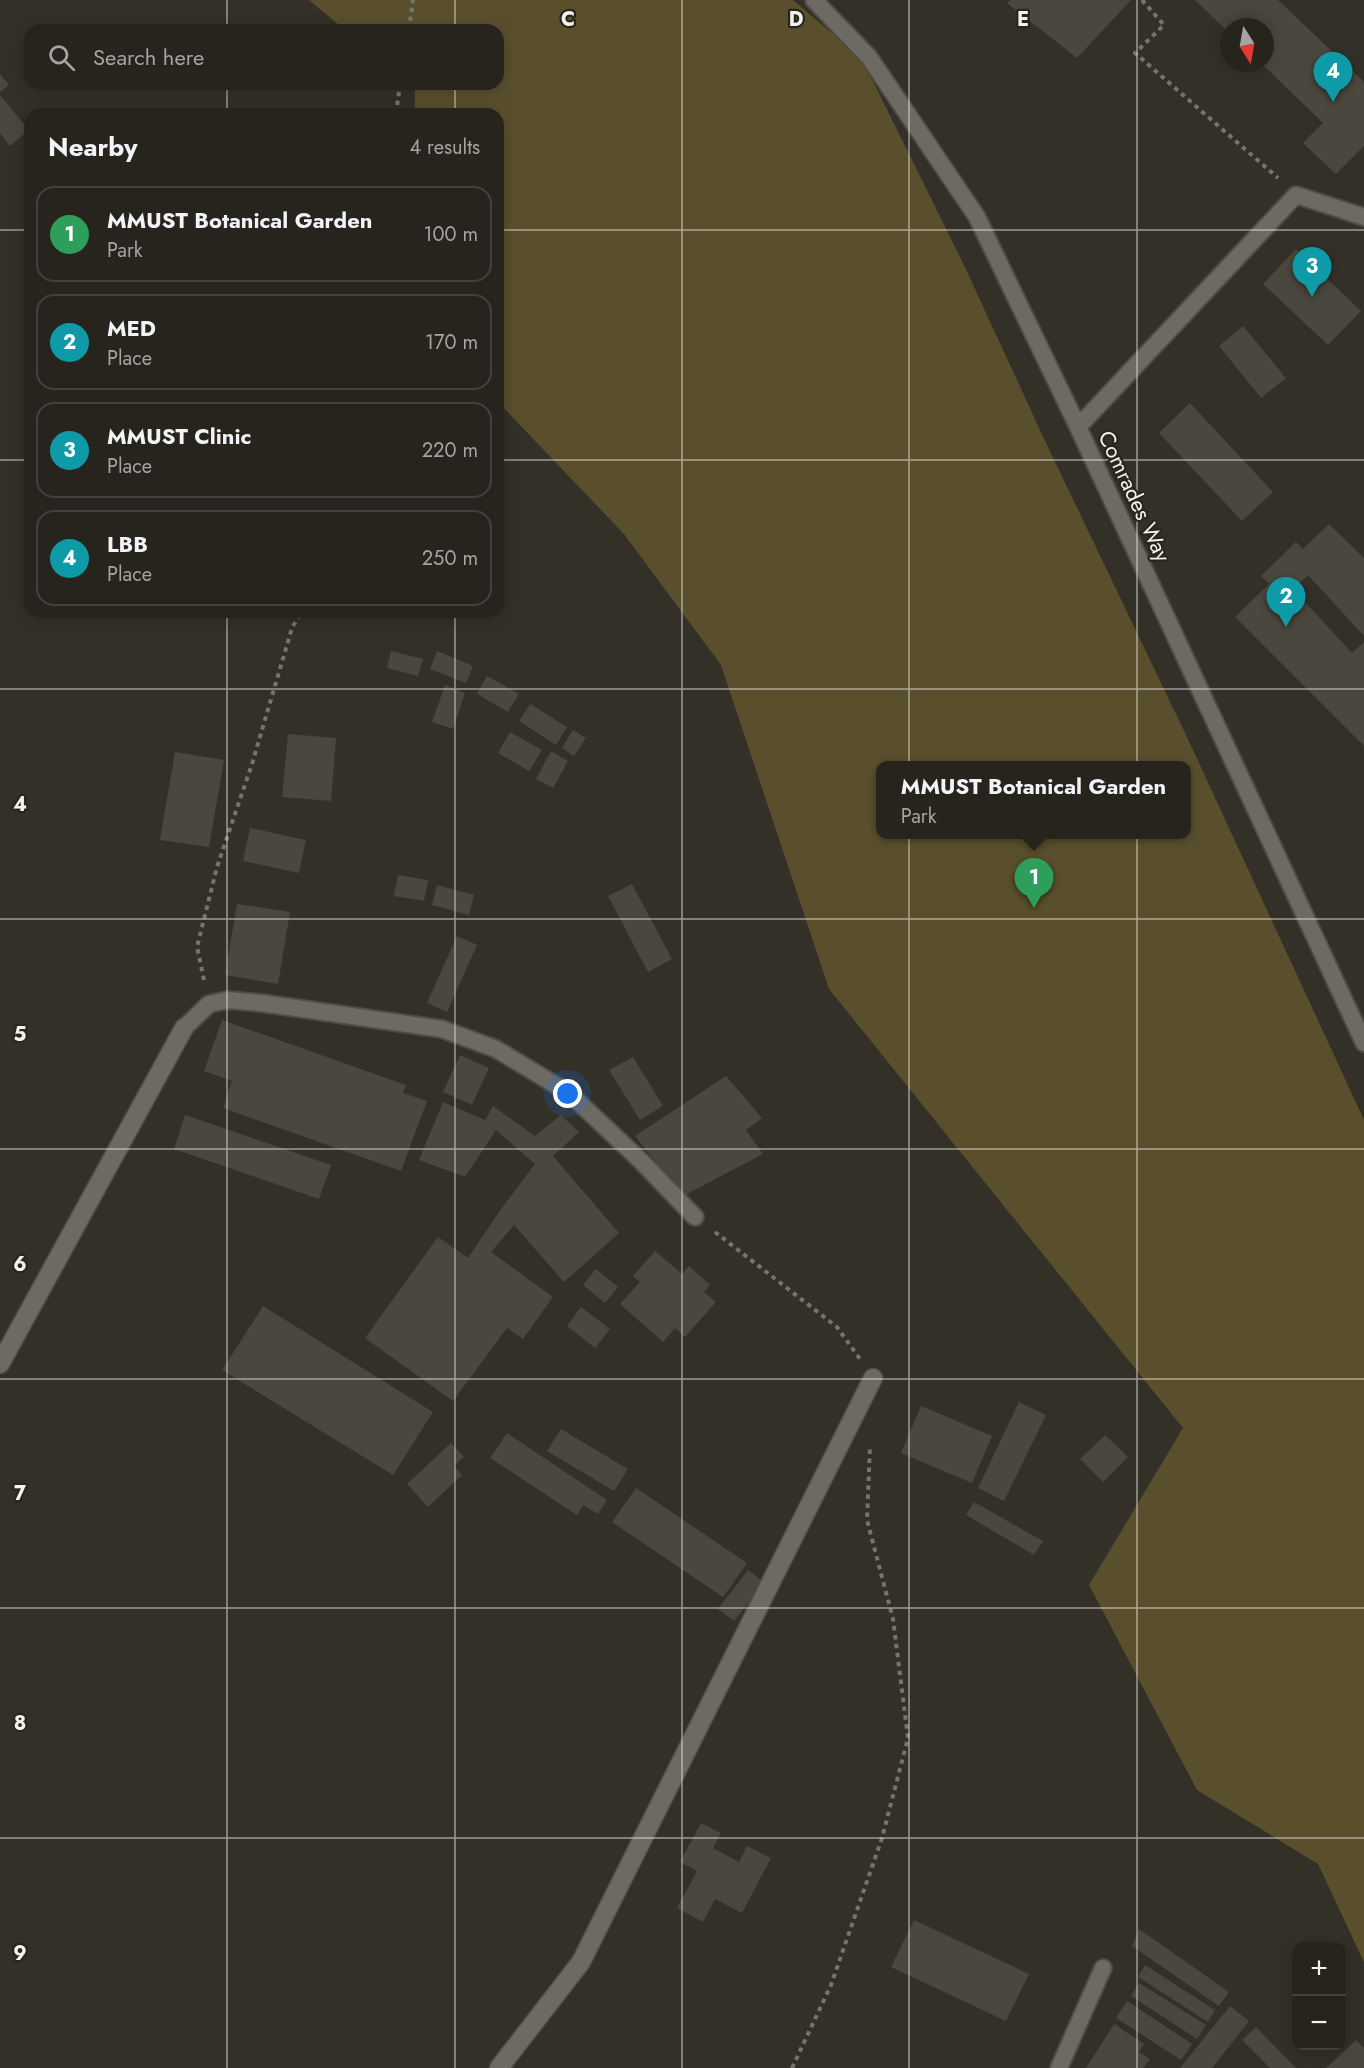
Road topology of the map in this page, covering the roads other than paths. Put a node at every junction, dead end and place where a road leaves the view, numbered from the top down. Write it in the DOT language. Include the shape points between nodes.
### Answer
graph roads {
  1 [pos="814,0"];
  2 [pos="1364,217"];
  3 [pos="1078,427"];
  4 [pos="184,1028"];
  5 [pos="1364,1043"];
  6 [pos="695,1217"];
  7 [pos="0,1365"];
  8 [pos="873,1378"];
  9 [pos="1103,1968"];
  10 [pos="499,2068"];
  11 [pos="1059,2068"];
  1 -- 3 [label="lane, Comrades Way" via="869,57 977,217"];
  2 -- 3 [label="lane" via="1296,195"];
  3 -- 5 [label="lane, Comrades Way"];
  4 -- 6 [label="lane" via="209,1004 228,1000 442,1029 496,1050 569,1094"];
  4 -- 7 [label="street"];
  8 -- 10 [label="street" via="581,1962"];
  9 -- 11 [label="lane"];
}
